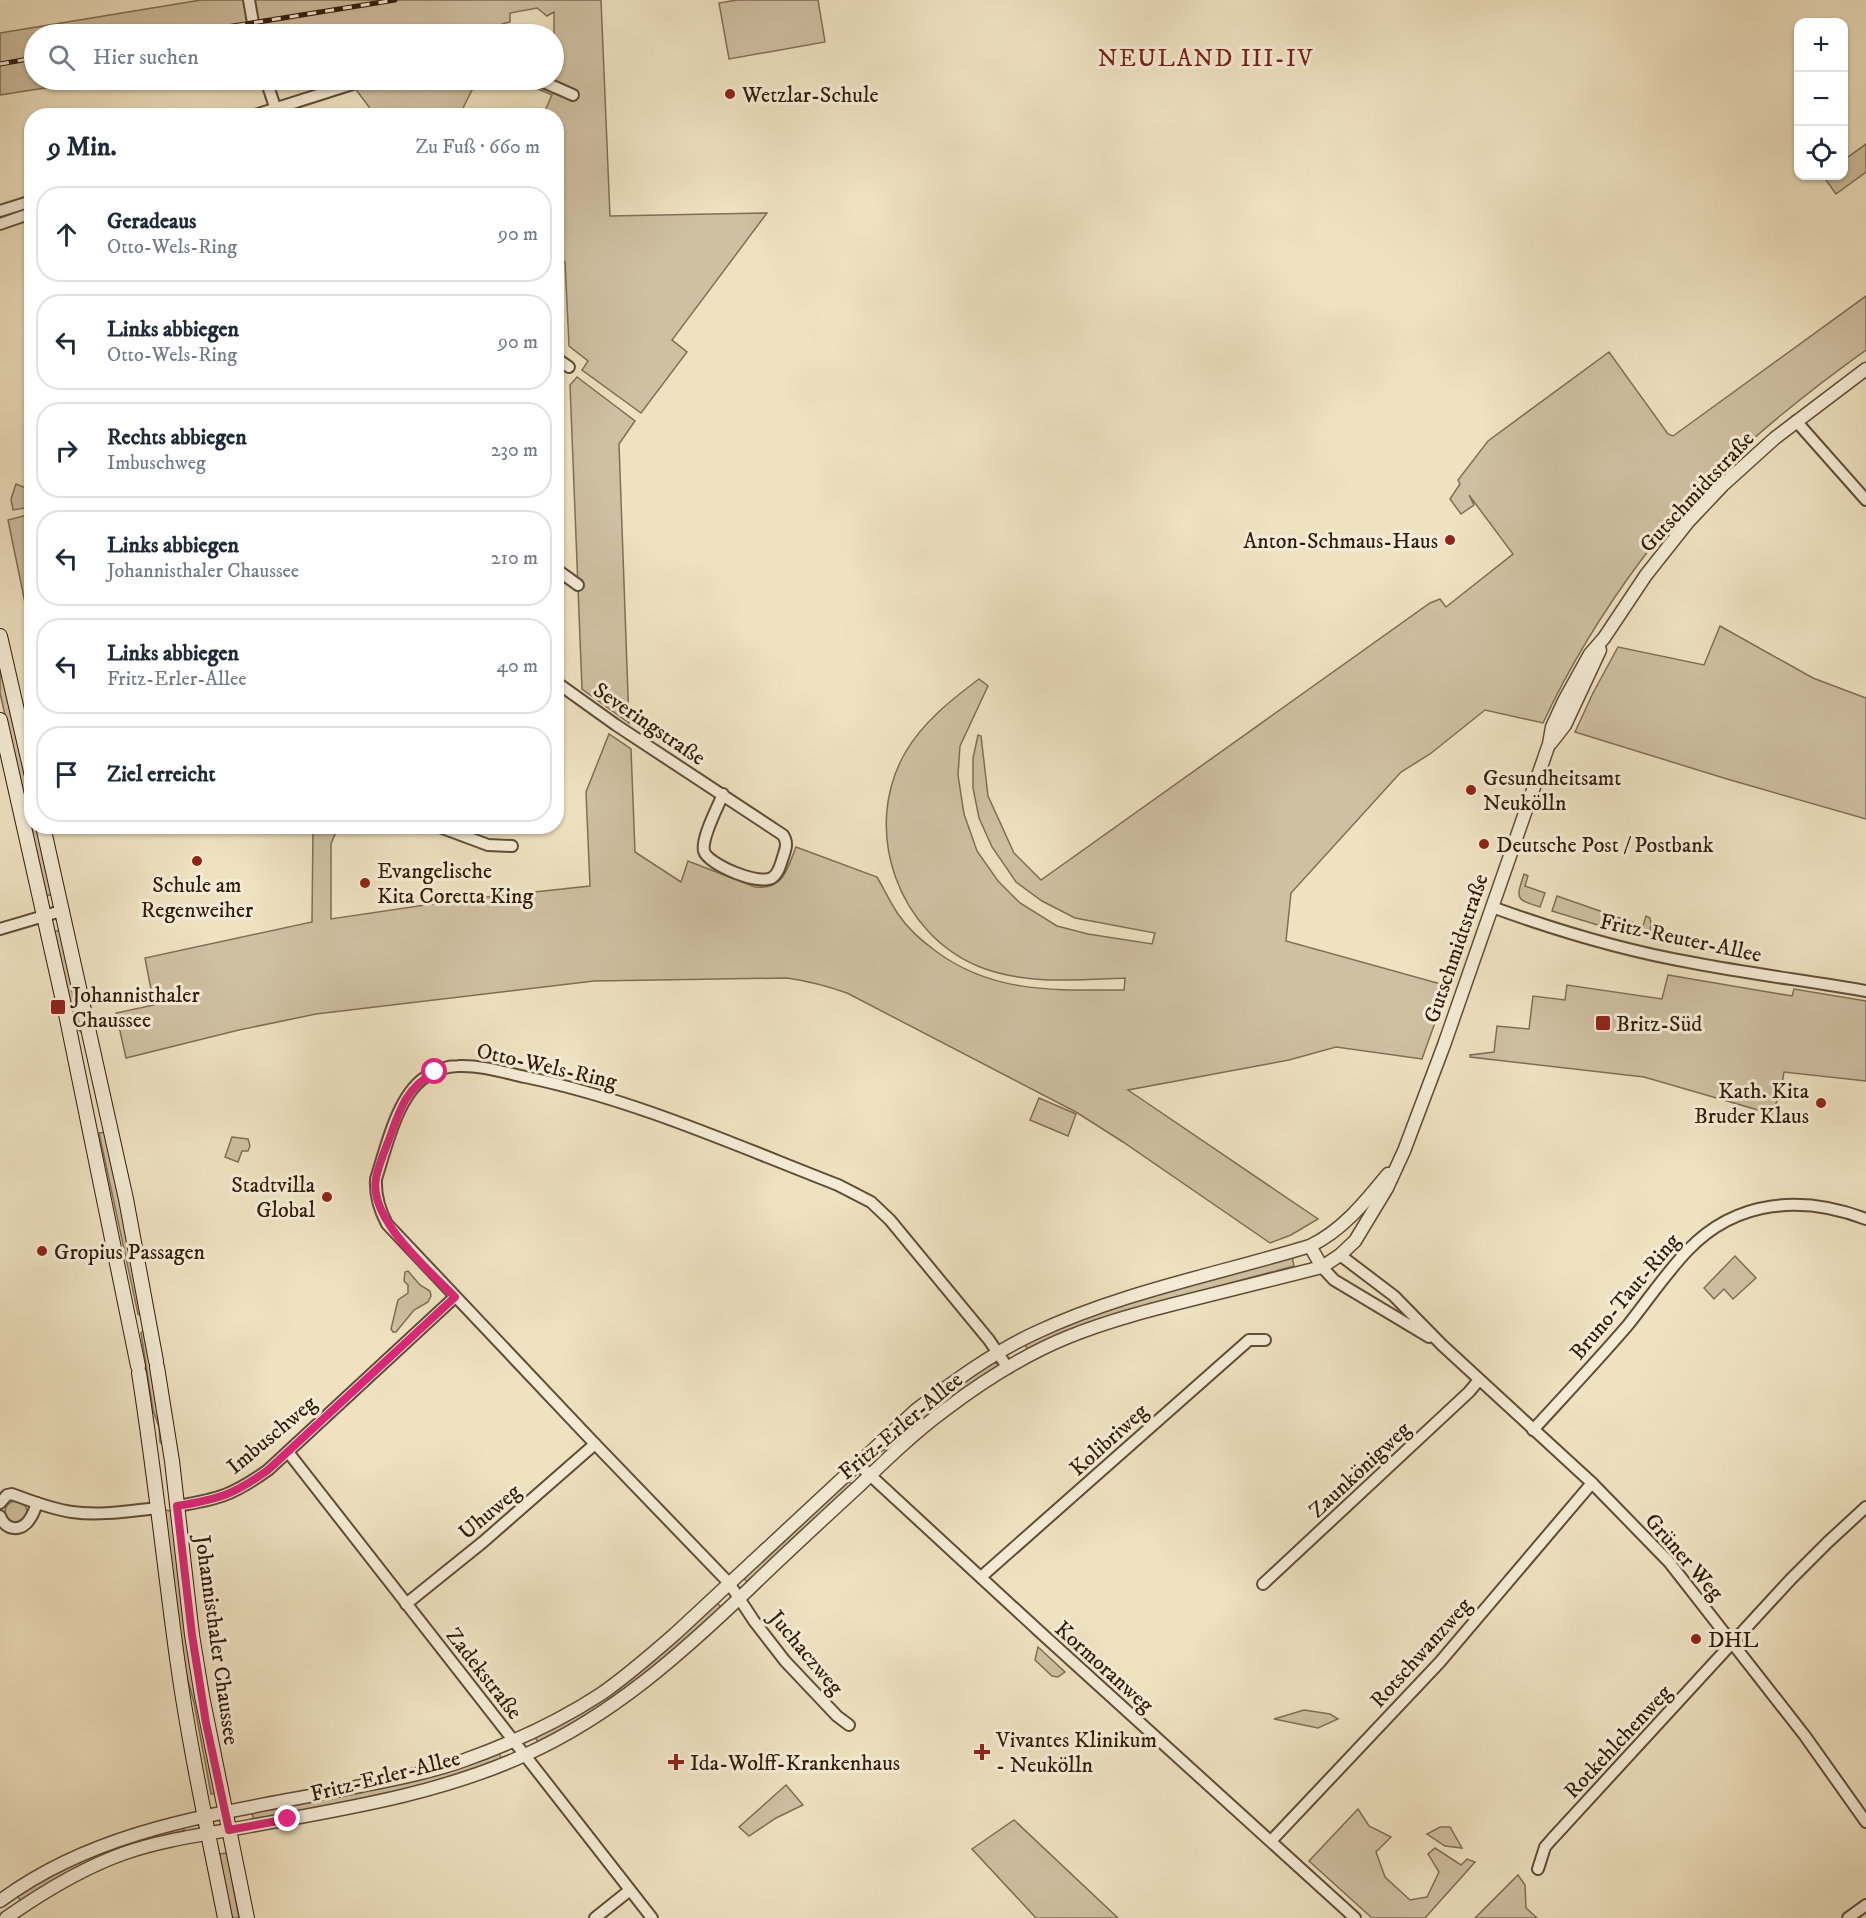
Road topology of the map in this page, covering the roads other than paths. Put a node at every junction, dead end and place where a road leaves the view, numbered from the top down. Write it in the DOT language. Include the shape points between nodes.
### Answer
graph roads {
  1 [pos="249,0"];
  2 [pos="253,24"];
  3 [pos="269,90"];
  4 [pos="337,90"];
  5 [pos="563,90"];
  6 [pos="573,94"];
  7 [pos="275,108"];
  8 [pos="287,108"];
  9 [pos="24,204"];
  10 [pos="0,211"];
  11 [pos="24,216"];
  12 [pos="0,224"];
  13 [pos="564,364"];
  14 [pos="569,367"];
  15 [pos="1866,369"];
  16 [pos="1796,421"];
  17 [pos="1866,500"];
  18 [pos="564,575"];
  19 [pos="579,585"];
  20 [pos="0,636"];
  21 [pos="564,688"];
  22 [pos="0,720"];
  23 [pos="24,741"];
  24 [pos="723,794"];
  25 [pos="24,829"];
  26 [pos="25,834"];
  27 [pos="45,834"];
  28 [pos="458,834"];
  29 [pos="512,846"];
  30 [pos="1492,907"];
  31 [pos="61,911"];
  32 [pos="43,916"];
  33 [pos="0,929"];
  34 [pos="1866,991"];
  35 [pos="1397,1164"];
  36 [pos="1866,1219"];
  37 [pos="1326,1238"];
  38 [pos="1310,1246"];
  39 [pos="1340,1255"];
  40 [pos="1322,1267"];
  41 [pos="455,1297"];
  42 [pos="1265,1340"];
  43 [pos="1442,1345"];
  44 [pos="998,1353"];
  45 [pos="1008,1368"];
  46 [pos="1479,1380"];
  47 [pos="1533,1431"];
  48 [pos="595,1444"];
  49 [pos="288,1452"];
  50 [pos="858,1464"];
  51 [pos="871,1475"];
  52 [pos="1592,1484"];
  53 [pos="0,1503"];
  54 [pos="37,1503"];
  55 [pos="177,1506"];
  56 [pos="1866,1507"];
  57 [pos="157,1508"];
  58 [pos="0,1516"];
  59 [pos="981,1577"];
  60 [pos="729,1583"];
  61 [pos="1263,1584"];
  62 [pos="739,1599"];
  63 [pos="406,1604"];
  64 [pos="1733,1644"];
  65 [pos="849,1725"];
  66 [pos="513,1741"];
  67 [pos="525,1755"];
  68 [pos="226,1812"];
  69 [pos="205,1817"];
  70 [pos="1866,1822"];
  71 [pos="229,1830"];
  72 [pos="208,1834"];
  73 [pos="1271,1841"];
  74 [pos="1538,1869"];
  75 [pos="630,1890"];
  76 [pos="0,1900"];
  77 [pos="1866,1905"];
  78 [pos="9,1916"];
  79 [pos="225,1918"];
  80 [pos="247,1918"];
  81 [pos="595,1918"];
  82 [pos="652,1918"];
  83 [pos="1355,1918"];
  84 [pos="1848,1918"];
  1 -- 2 [label="street"];
  3 -- 7 [label="street"];
  4 -- 8 [label="street"];
  5 -- 6 [label="street"];
  9 -- 10 [label="street"];
  11 -- 12 [label="street"];
  13 -- 14 [label="street"];
  15 -- 16 [label="street, Gutschmidtstraße"];
  16 -- 17 [label="street"];
  16 -- 30 [label="street, Gutschmidtstraße" via="1756,454 1688,522 1590,654 1552,727 1550,744"];
  18 -- 19 [label="street"];
  20 -- 23 [label="main road"];
  21 -- 24 [label="street, Severingstraße"];
  22 -- 25 [label="main road, Johannisthaler Chaussee"];
  24 -- 24 [label="street, Severingstraße" via="786,838 776,874 767,881 726,868 706,855 704,843"];
  26 -- 32 [label="main road, Johannisthaler Chaussee"];
  27 -- 31 [label="main road, Johannisthaler Chaussee"];
  28 -- 29 [label="street" via="488,845"];
  30 -- 34 [label="street, Fritz-Reuter-Allee" via="1659,956"];
  30 -- 35 [label="street, Gutschmidtstraße" via="1425,1097"];
  31 -- 32 [label="street"];
  31 -- 55 [label="main road, Johannisthaler Chaussee" via="126,1199 157,1364"];
  32 -- 33 [label="street"];
  32 -- 57 [label="main road, Johannisthaler Chaussee" via="139,1370"];
  35 -- 37 [label="street, Gutschmidtstraße" via="1363,1205"];
  35 -- 39 [label="street, Gutschmidtstraße" via="1355,1241"];
  36 -- 47 [label="street, Bruno-Taut-Ring" via="1819,1205 1790,1204 1748,1212 1715,1228 1686,1251 1627,1326"];
  37 -- 38 [label="street, Fritz-Erler-Allee"];
  37 -- 39 [label="street"];
  38 -- 40 [label="street"];
  38 -- 44 [label="street, Fritz-Erler-Allee" via="1088,1311"];
  39 -- 40 [label="street, Fritz-Erler-Allee"];
  39 -- 43 [label="street, Grüner Weg" via="1394,1296"];
  40 -- 43 [label="street, Grüner Weg" via="1334,1280"];
  40 -- 45 [label="street, Fritz-Erler-Allee" via="1121,1317 1068,1337"];
  41 -- 44 [label="street, Otto-Wels-Ring" via="387,1224 375,1190 405,1099 425,1077 467,1066 565,1085 621,1101 858,1195 890,1220"];
  41 -- 48 [label="street, Otto-Wels-Ring"];
  41 -- 49 [label="street, Imbuschweg"];
  42 -- 59 [label="street, Kolibriweg" via="1249,1340"];
  43 -- 46 [label="street, Grüner Weg"];
  44 -- 45 [label="street, Otto-Wels-Ring"];
  44 -- 50 [label="street, Fritz-Erler-Allee" via="916,1410"];
  45 -- 51 [label="street, Fritz-Erler-Allee" via="942,1412"];
  46 -- 47 [label="street, Grüner Weg"];
  46 -- 61 [label="street, Zaunkönigweg"];
  47 -- 52 [label="street, Grüner Weg"];
  48 -- 60 [label="street, Otto-Wels-Ring"];
  48 -- 63 [label="street, Uhuweg"];
  49 -- 55 [label="street, Imbuschweg" via="248,1485 228,1495"];
  49 -- 63 [label="street, Zadekstraße"];
  50 -- 51 [label="street, Kormoranweg"];
  50 -- 60 [label="street, Fritz-Erler-Allee"];
  51 -- 59 [label="street, Kormoranweg"];
  51 -- 62 [label="street, Fritz-Erler-Allee"];
  52 -- 64 [label="street, Grüner Weg" via="1669,1562"];
  52 -- 73 [label="street, Rotschwanzweg" via="1440,1662"];
  53 -- 54 [label="street, Imbuschweg" via="12,1494"];
  54 -- 57 [label="street, Imbuschweg" via="94,1514"];
  54 -- 58 [label="street" via="28,1522 17,1528 4,1525"];
  55 -- 57 [label="main road, Imbuschweg"];
  55 -- 68 [label="main road, Johannisthaler Chaussee" via="206,1723"];
  56 -- 64 [label="street" via="1791,1579"];
  57 -- 69 [label="main road, Johannisthaler Chaussee" via="182,1690"];
  59 -- 73 [label="street, Kormoranweg"];
  60 -- 62 [label="street"];
  60 -- 66 [label="street, Fritz-Erler-Allee" via="666,1642 602,1693"];
  62 -- 65 [label="street, Juchaczweg" via="785,1661"];
  62 -- 67 [label="street, Fritz-Erler-Allee" via="613,1706"];
  63 -- 66 [label="street, Zadekstraße"];
  64 -- 70 [label="street, Grüner Weg" via="1806,1736"];
  64 -- 74 [label="street, Rotkehlchenweg" via="1545,1847"];
  66 -- 67 [label="street, Zadekstraße"];
  66 -- 68 [label="street, Fritz-Erler-Allee" via="407,1777"];
  67 -- 71 [label="street, Fritz-Erler-Allee" via="421,1791"];
  67 -- 75 [label="street, Zadekstraße"];
  68 -- 69 [label="street, Fritz-Erler-Allee"];
  68 -- 71 [label="main road, Johannisthaler Chaussee"];
  69 -- 72 [label="main road, Johannisthaler Chaussee"];
  69 -- 76 [label="street, Fritz-Erler-Allee" via="133,1834 84,1852 37,1875"];
  71 -- 72 [label="street, Fritz-Erler-Allee"];
  71 -- 80 [label="main road, Johannisthaler Chaussee"];
  72 -- 78 [label="street, Fritz-Erler-Allee" via="111,1859 50,1889"];
  72 -- 79 [label="main road, Johannisthaler Chaussee"];
  73 -- 83 [label="street, Kormoranweg"];
  75 -- 81 [label="street"];
  75 -- 82 [label="street, Zadekstraße"];
  76 -- 78 [label="street"];
  77 -- 84 [label="street"];
}
